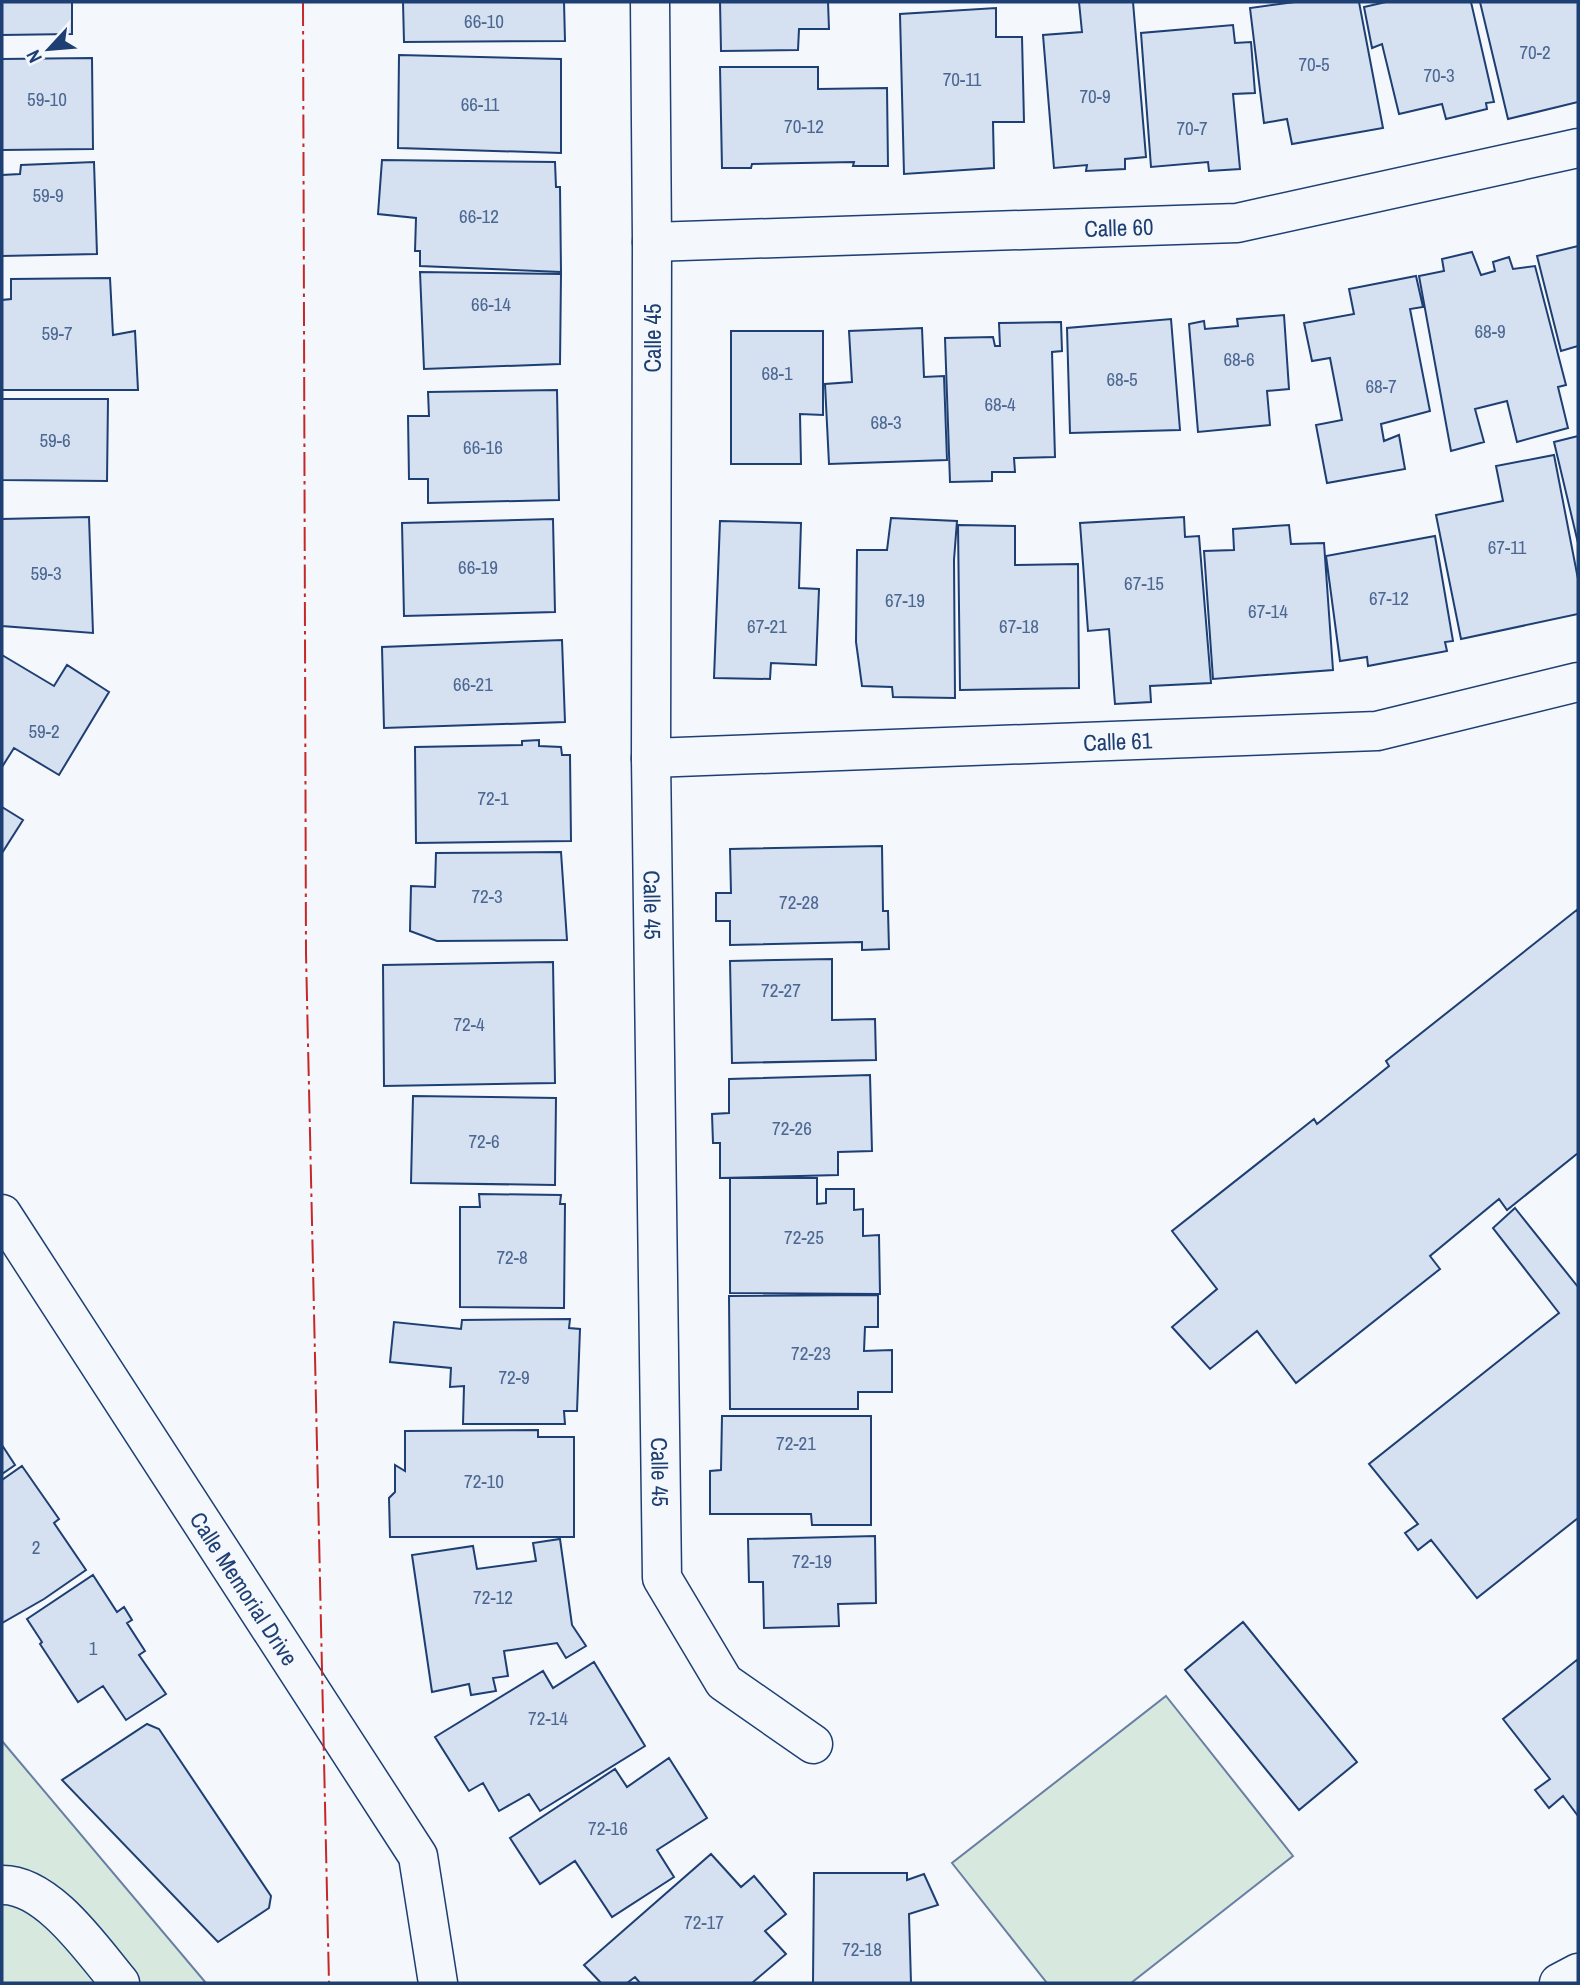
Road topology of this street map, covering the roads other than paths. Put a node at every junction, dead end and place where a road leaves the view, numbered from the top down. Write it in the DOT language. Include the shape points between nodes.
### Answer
graph roads {
  1 [pos="650,2"];
  2 [pos="1578,148"];
  3 [pos="652,242"];
  4 [pos="1578,682"];
  5 [pos="651,758"];
  6 [pos="2,1214"];
  7 [pos="813,1744"];
  8 [pos="2,1885"];
  9 [pos="1578,1973"];
  10 [pos="120,1983"];
  11 [pos="438,1983"];
  12 [pos="1559,1983"];
  1 -- 3 [label="street, Calle 45"];
  2 -- 3 [label="street, Calle 60" via="1237,223"];
  3 -- 5 [label="street, Calle 45"];
  4 -- 5 [label="street, Calle 61" via="1377,731"];
  5 -- 7 [label="street, Calle 45" via="662,1578 724,1682"];
  6 -- 11 [label="street, Calle Memorial Drive" via="418,1856"];
  8 -- 10 [label="street" via="16,1885 64,1915"];
  9 -- 12 [label="street"];
}
